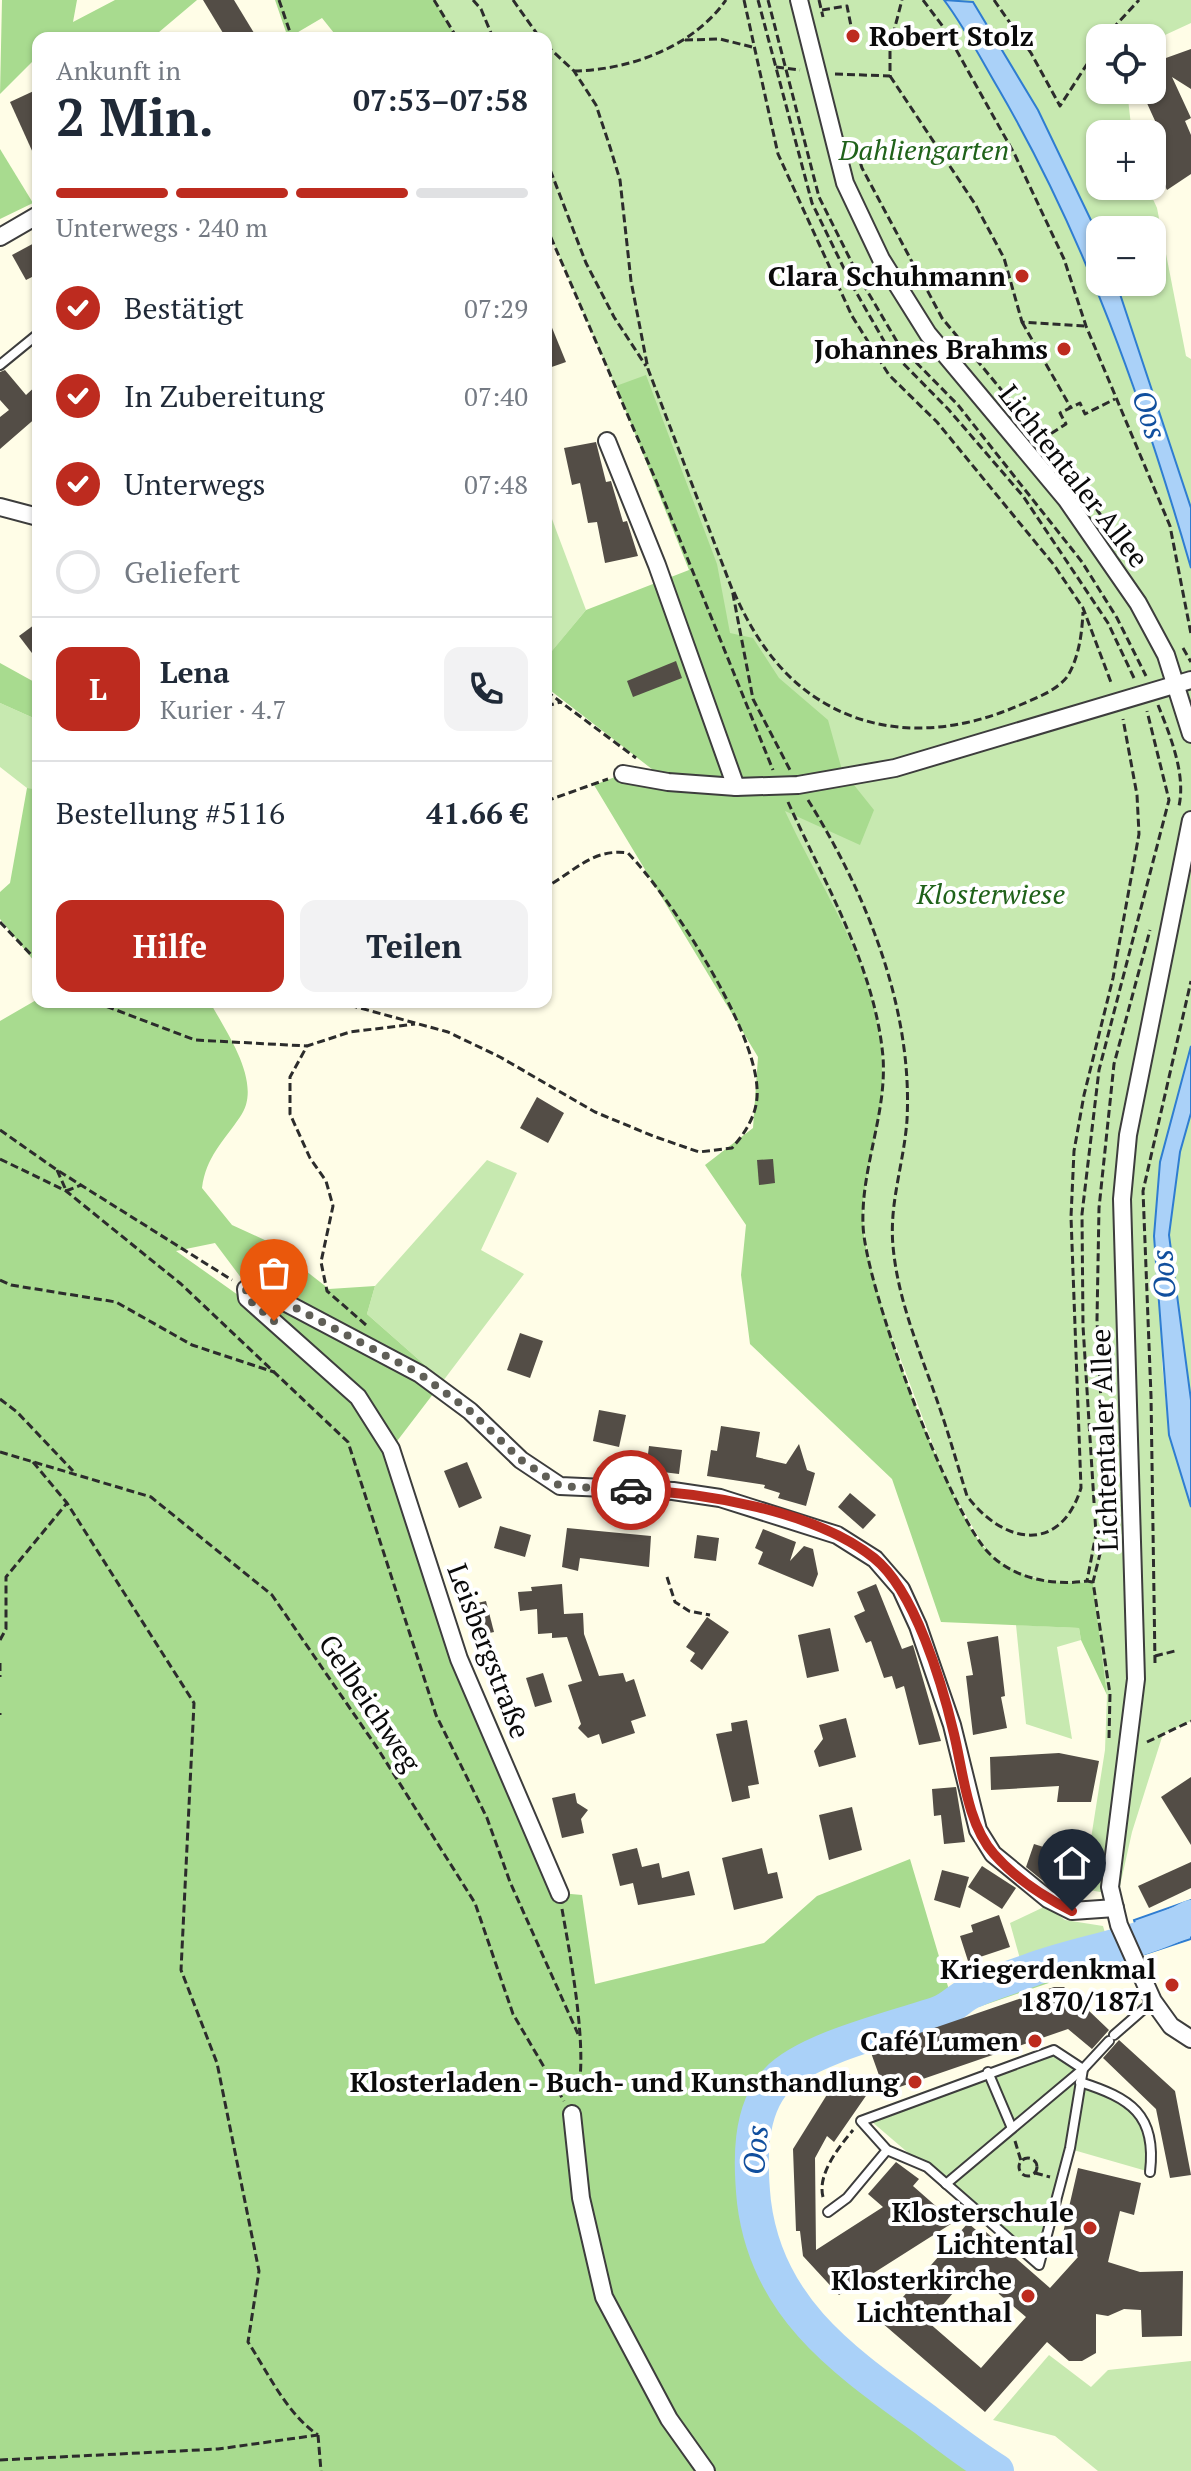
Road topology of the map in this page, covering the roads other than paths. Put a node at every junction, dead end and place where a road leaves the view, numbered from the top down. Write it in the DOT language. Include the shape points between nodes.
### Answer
graph roads {
  1 [pos="799,0"];
  2 [pos="32,218"];
  3 [pos="0,237"];
  4 [pos="32,339"];
  5 [pos="0,365"];
  6 [pos="607,441"];
  7 [pos="0,507"];
  8 [pos="32,515"];
  9 [pos="1184,681"];
  10 [pos="1191,734"];
  11 [pos="623,774"];
  12 [pos="736,787"];
  13 [pos="1191,820"];
  14 [pos="560,1894"];
  15 [pos="1115,1908"];
  16 [pos="1153,2001"];
  17 [pos="1191,2039"];
  18 [pos="1083,2069"];
  19 [pos="988,2072"];
  20 [pos="1080,2082"];
  21 [pos="572,2114"];
  22 [pos="1011,2126"];
  23 [pos="887,2150"];
  24 [pos="1150,2172"];
  25 [pos="946,2184"];
  26 [pos="828,2212"];
  27 [pos="706,2471"];
  1 -- 9 [label="street, Lichtentaler Allee" via="845,183 881,259 928,334 1066,499"];
  2 -- 3 [label="street"];
  4 -- 5 [label="lane"];
  6 -- 12 [label="street"];
  7 -- 8 [label="street"];
  9 -- 10 [label="street, Lichtentaler Allee"];
  9 -- 12 [label="street" via="895,768 780,787"];
  11 -- 12 [label="street"];
  13 -- 15 [label="street, Lichtentaler Allee" via="1128,1135 1122,1199 1136,1679 1110,1869"];
  14 -- 15 [label="street, Leisbergstraße" via="459,1659 391,1449 358,1397 247,1298 246,1289 256,1287 420,1374 470,1411 521,1460 560,1486 720,1498 837,1535 875,1559 901,1589 918,1626 952,1725 978,1830 993,1854 1048,1899 1072,1911"];
  15 -- 16 [label="street, Lichtentaler Allee"];
  16 -- 17 [label="street, Lichtentaler Allee" via="1171,2026"];
  16 -- 18 [label="lane"];
  18 -- 19 [label="lane" via="1054,2050"];
  18 -- 20 [label="lane"];
  18 -- 22 [label="lane"];
  19 -- 22 [label="lane"];
  19 -- 23 [label="lane" via="861,2121"];
  20 -- 24 [label="lane" via="1127,2101 1144,2118 1152,2152"];
  20 -- 25 [label="lane" via="1070,2148 1039,2265"];
  21 -- 27 [label="street" via="581,2198 604,2297 669,2419"];
  22 -- 25 [label="lane"];
  23 -- 25 [label="lane" via="927,2167"];
  23 -- 26 [label="lane" via="847,2198"];
}
